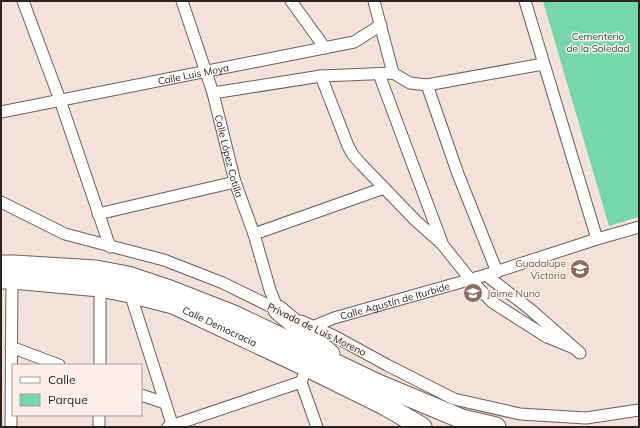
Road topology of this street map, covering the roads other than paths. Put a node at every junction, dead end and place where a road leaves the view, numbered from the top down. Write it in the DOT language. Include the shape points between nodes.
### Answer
graph roads {
  1 [pos="23,1"];
  2 [pos="182,1"];
  3 [pos="291,1"];
  4 [pos="375,1"];
  5 [pos="525,1"];
  6 [pos="381,25"];
  7 [pos="326,48"];
  8 [pos="543,64"];
  9 [pos="204,71"];
  10 [pos="393,73"];
  11 [pos="379,74"];
  12 [pos="321,76"];
  13 [pos="427,85"];
  14 [pos="213,93"];
  15 [pos="60,100"];
  16 [pos="1,112"];
  17 [pos="234,182"];
  18 [pos="384,188"];
  19 [pos="1,202"];
  20 [pos="98,214"];
  21 [pos="639,227"];
  22 [pos="254,234"];
  23 [pos="597,239"];
  24 [pos="442,244"];
  25 [pos="110,247"];
  26 [pos="497,272"];
  27 [pos="5,275"];
  28 [pos="486,275"];
  29 [pos="470,279"];
  30 [pos="100,287"];
  31 [pos="130,293"];
  32 [pos="278,310"];
  33 [pos="312,327"];
  34 [pos="268,332"];
  35 [pos="11,347"];
  36 [pos="56,364"];
  37 [pos="100,364"];
  38 [pos="353,372"];
  39 [pos="304,375"];
  40 [pos="378,384"];
  41 [pos="142,394"];
  42 [pos="165,403"];
  43 [pos="639,410"];
  44 [pos="100,416"];
  45 [pos="171,426"];
  46 [pos="10,427"];
  47 [pos="99,427"];
  48 [pos="317,427"];
  49 [pos="422,427"];
  50 [pos="496,427"];
  1 -- 15 [label="street"];
  2 -- 9 [label="street, Calle López Cotilla"];
  3 -- 7 [label="street"];
  4 -- 6 [label="street"];
  5 -- 8 [label="street"];
  6 -- 7 [label="street, Calle Luis Moya" via="354,42"];
  6 -- 10 [label="street"];
  7 -- 9 [label="street, Calle Luis Moya"];
  8 -- 13 [label="street"];
  8 -- 23 [label="street"];
  9 -- 14 [label="street, Calle López Cotilla"];
  9 -- 15 [label="street, Calle Luis Moya"];
  10 -- 11 [label="street"];
  10 -- 13 [label="street" via="410,83"];
  11 -- 12 [label="street"];
  11 -- 24 [label="street"];
  12 -- 14 [label="street"];
  12 -- 18 [label="street" via="353,155"];
  13 -- 26 [label="street" via="458,174"];
  14 -- 17 [label="street, Calle López Cotilla"];
  15 -- 16 [label="street, Calle Luis Moya"];
  15 -- 20 [label="street"];
  17 -- 20 [label="street"];
  17 -- 22 [label="street, Calle López Cotilla"];
  18 -- 22 [label="street"];
  18 -- 24 [label="street"];
  19 -- 25 [label="street, Privada de Luis Moreno" via="65,234"];
  20 -- 25 [label="street"];
  21 -- 23 [label="street, Calle Agustín de Iturbide"];
  22 -- 32 [label="street, Calle López Cotilla"];
  23 -- 26 [label="street, Calle Agustín de Iturbide"];
  24 -- 29 [label="street"];
  25 -- 32 [label="street, Privada de Luis Moreno" via="164,260 223,283"];
  26 -- 28 [label="street, Calle Agustín de Iturbide"];
  27 -- 30 [label="highway, Calle Democracia"];
  27 -- 34 [label="highway, Calle Democracia" via="14,265 96,270 128,276 234,315"];
  27 -- 35 [label="street"];
  28 -- 29 [label="street, Calle Agustín de Iturbide"];
  28 -- 29 [label="street" via="577,350 548,337 492,302"];
  29 -- 33 [label="street, Calle Agustín de Iturbide" via="334,318"];
  30 -- 31 [label="highway, Calle Democracia"];
  30 -- 37 [label="street"];
  31 -- 39 [label="highway, Calle Democracia" via="173,304"];
  31 -- 42 [label="street"];
  32 -- 33 [label="street, Privada de Luis Moreno"];
  32 -- 38 [label="highway"];
  33 -- 43 [label="street, Privada de Luis Moreno" via="454,399 520,414 578,418"];
  34 -- 38 [label="highway, Calle Democracia"];
  34 -- 39 [label="highway"];
  35 -- 36 [label="street"];
  35 -- 46 [label="street"];
  38 -- 40 [label="highway, Calle Democracia"];
  39 -- 40 [label="highway"];
  39 -- 45 [label="street"];
  39 -- 48 [label="street"];
  39 -- 49 [label="highway, Calle Democracia" via="384,405"];
  40 -- 50 [label="highway" via="462,418"];
  41 -- 42 [label="street"];
  42 -- 45 [label="street"];
  44 -- 47 [label="street"];
}
